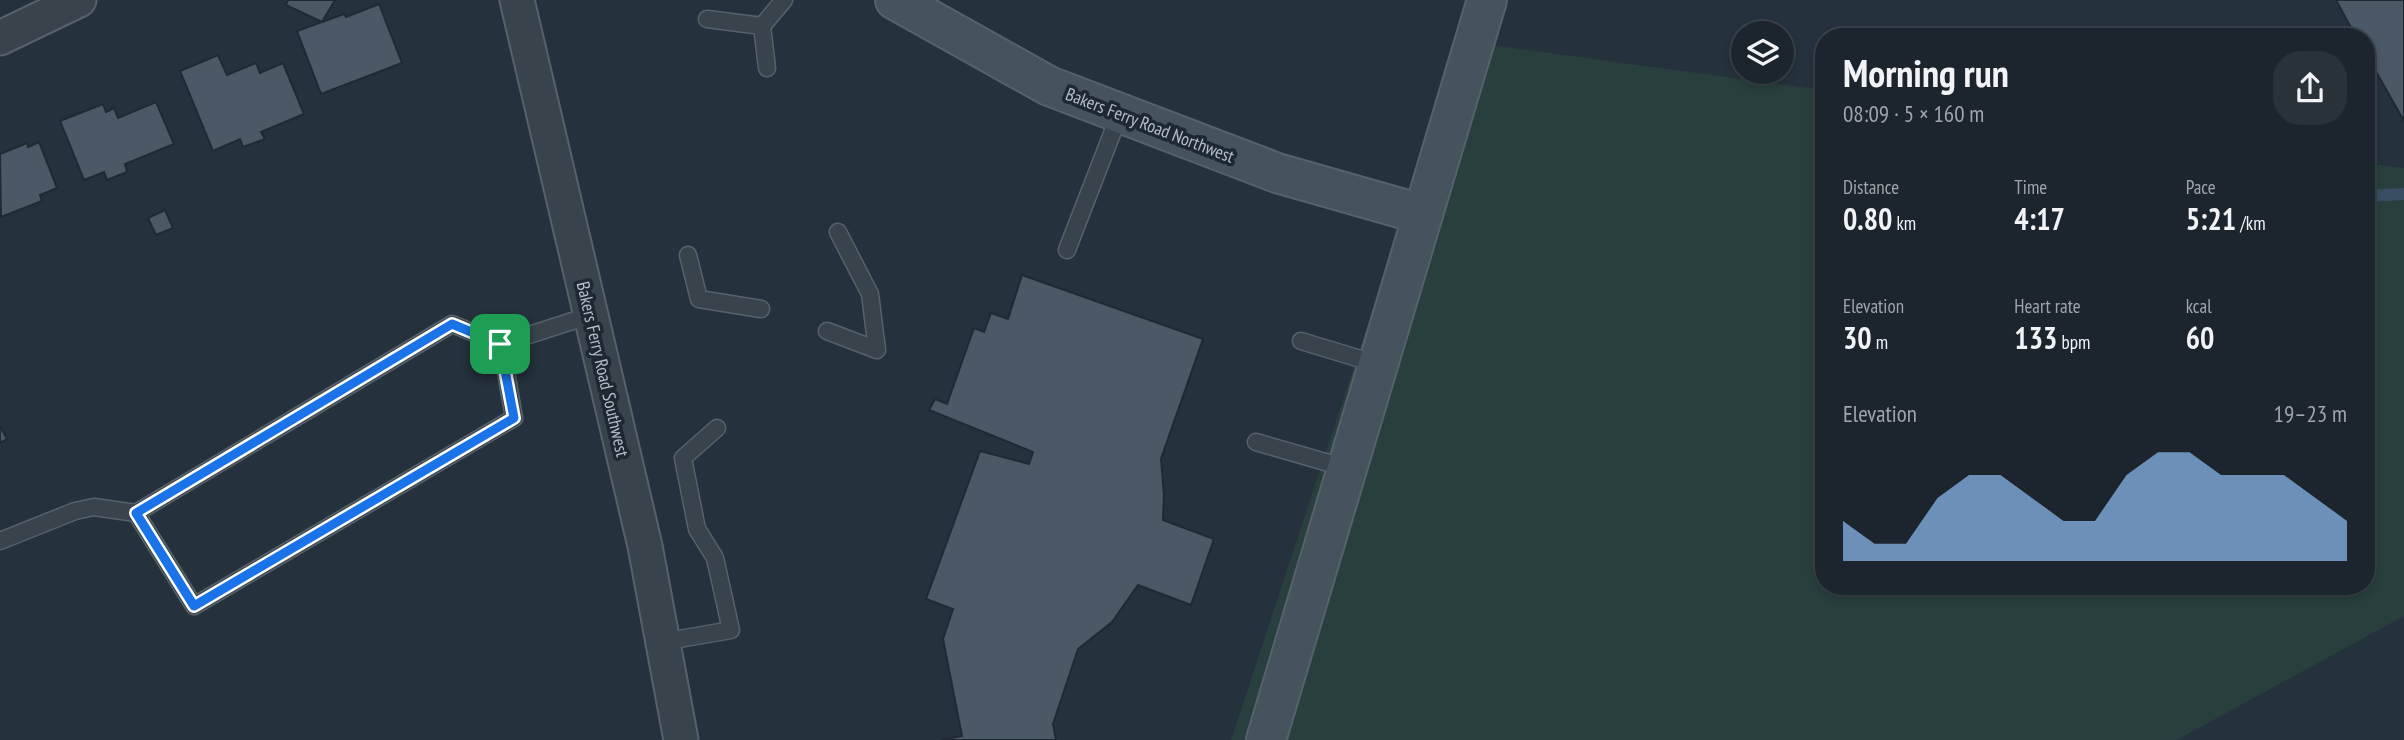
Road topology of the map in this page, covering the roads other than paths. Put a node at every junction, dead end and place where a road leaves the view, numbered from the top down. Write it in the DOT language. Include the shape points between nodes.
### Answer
graph roads {
  1 [pos="79,0"];
  2 [pos="517,0"];
  3 [pos="784,0"];
  4 [pos="895,0"];
  5 [pos="1487,0"];
  6 [pos="707,19"];
  7 [pos="762,26"];
  8 [pos="0,38"];
  9 [pos="767,68"];
  10 [pos="1120,113"];
  11 [pos="1421,215"];
  12 [pos="838,232"];
  13 [pos="1067,250"];
  14 [pos="688,255"];
  15 [pos="761,309"];
  16 [pos="591,315"];
  17 [pos="827,331"];
  18 [pos="1301,341"];
  19 [pos="500,344"];
  20 [pos="1377,364"];
  21 [pos="717,428"];
  22 [pos="1256,442"];
  23 [pos="1346,468"];
  24 [pos="136,513"];
  25 [pos="0,541"];
  26 [pos="663,642"];
  27 [pos="681,740"];
  28 [pos="1266,740"];
  1 -- 8 [label="street"];
  2 -- 16 [label="street, Bakers Ferry Road Southwest"];
  3 -- 7 [label="lane"];
  4 -- 10 [label="main road, Bakers Ferry Road Northwest" via="1049,86"];
  5 -- 11 [label="main road"];
  6 -- 7 [label="lane"];
  7 -- 9 [label="lane"];
  10 -- 11 [label="main road, Bakers Ferry Road Northwest" via="1276,173"];
  10 -- 13 [label="lane"];
  11 -- 20 [label="main road"];
  12 -- 17 [label="lane" via="870,294 877,350"];
  14 -- 15 [label="lane" via="699,299"];
  16 -- 19 [label="lane"];
  16 -- 26 [label="street, Bakers Ferry Road Southwest"];
  18 -- 20 [label="lane"];
  19 -- 24 [label="lane" via="452,324"];
  19 -- 24 [label="lane" via="514,418 194,606"];
  20 -- 23 [label="main road"];
  21 -- 26 [label="lane" via="683,458 697,528 715,558 731,630"];
  22 -- 23 [label="lane"];
  23 -- 28 [label="main road"];
  24 -- 25 [label="lane" via="94,507"];
  26 -- 27 [label="street, Bakers Ferry Road Southwest"];
}
